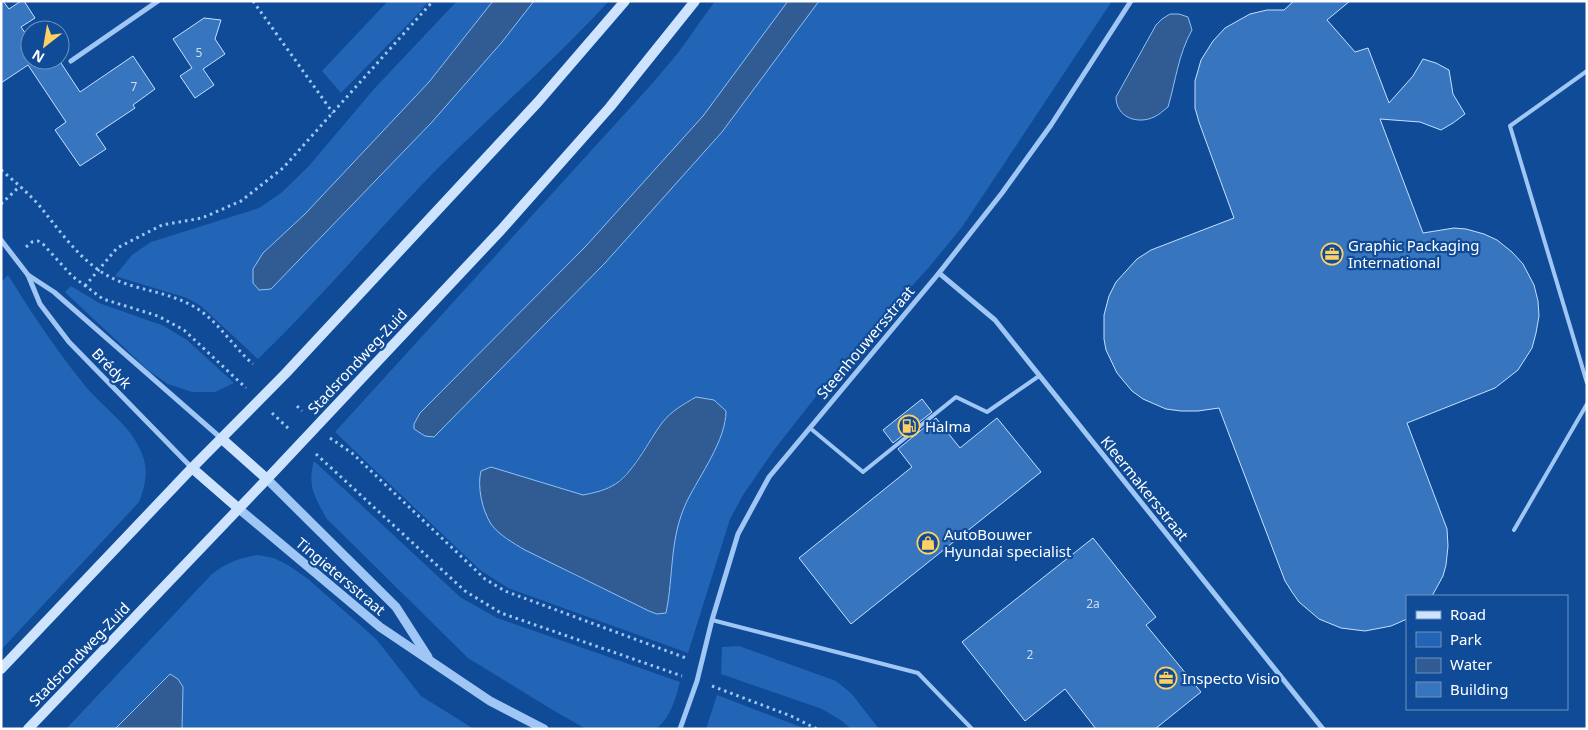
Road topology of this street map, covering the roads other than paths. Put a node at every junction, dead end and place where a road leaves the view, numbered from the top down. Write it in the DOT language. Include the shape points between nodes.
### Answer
graph roads {
  1 [pos="158,1"];
  2 [pos="625,1"];
  3 [pos="694,1"];
  4 [pos="1131,1"];
  5 [pos="71,61"];
  6 [pos="1587,71"];
  7 [pos="1,240"];
  8 [pos="939,273"];
  9 [pos="28,275"];
  10 [pos="1040,376"];
  11 [pos="1587,383"];
  12 [pos="1587,404"];
  13 [pos="810,428"];
  14 [pos="222,438"];
  15 [pos="192,468"];
  16 [pos="267,479"];
  17 [pos="238,508"];
  18 [pos="1514,530"];
  19 [pos="712,620"];
  20 [pos="430,660"];
  21 [pos="1,669"];
  22 [pos="28,729"];
  23 [pos="544,729"];
  24 [pos="680,729"];
  25 [pos="972,729"];
  26 [pos="1322,729"];
  1 -- 5 [label="street"];
  2 -- 14 [label="main road" via="538,102"];
  3 -- 16 [label="main road, Stadsrondweg-Zuid" via="610,107 501,230"];
  4 -- 8 [label="street, Steenhouwersstraat" via="1051,125"];
  6 -- 11 [label="lane" via="1510,126"];
  7 -- 9 [label="street, Brédyk"];
  8 -- 10 [label="street, Kleermakersstraat" via="995,320"];
  8 -- 13 [label="street, Steenhouwersstraat"];
  9 -- 14 [label="street, Brédyk" via="54,292"];
  9 -- 15 [label="street, Brédyk" via="40,304 69,342"];
  10 -- 13 [label="lane" via="987,412 956,397 863,472"];
  10 -- 26 [label="street, Kleermakersstraat"];
  12 -- 18 [label="lane"];
  13 -- 19 [label="street, Steenhouwersstraat" via="769,477 738,534"];
  14 -- 15 [label="main road"];
  14 -- 16 [label="main road"];
  15 -- 17 [label="main road"];
  15 -- 21 [label="main road"];
  16 -- 17 [label="main road, Stadsrondweg-Zuid"];
  16 -- 20 [label="street, Tingietersstraat" via="396,607"];
  17 -- 20 [label="street, Tingietersstraat" via="380,627"];
  17 -- 22 [label="main road, Stadsrondweg-Zuid"];
  19 -- 24 [label="street, Steenhouwersstraat" via="697,681"];
  19 -- 25 [label="lane" via="918,673"];
  20 -- 23 [label="street, Tingietersstraat" via="490,701"];
}
